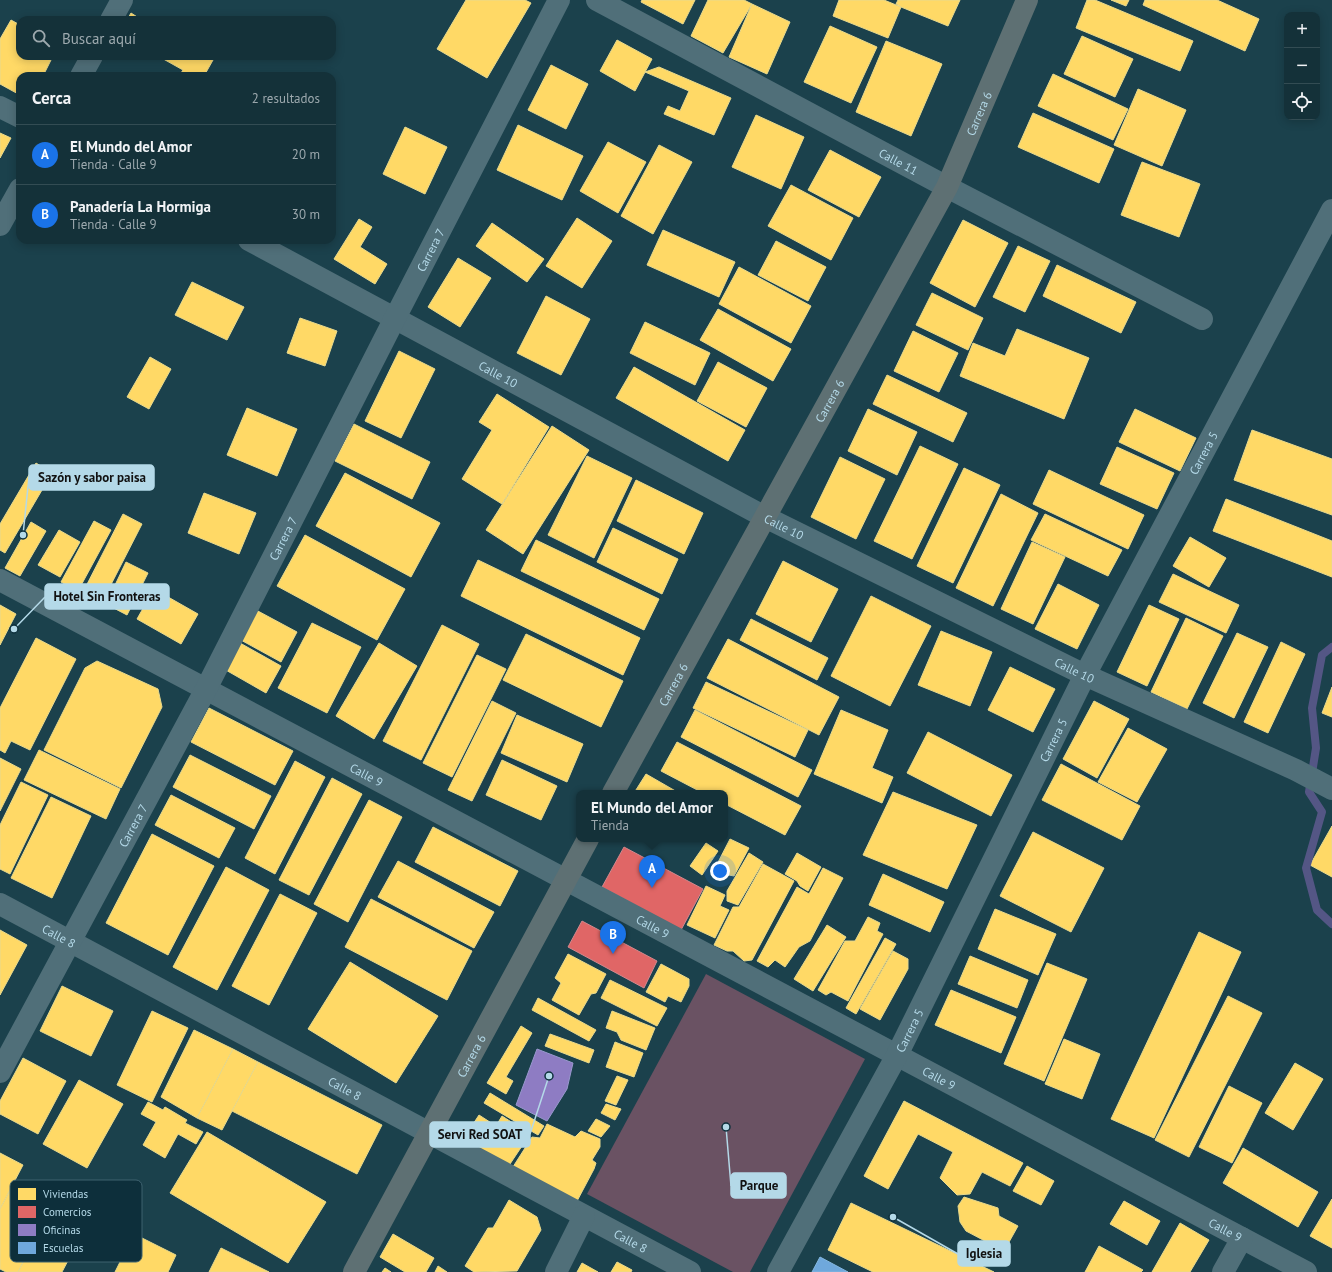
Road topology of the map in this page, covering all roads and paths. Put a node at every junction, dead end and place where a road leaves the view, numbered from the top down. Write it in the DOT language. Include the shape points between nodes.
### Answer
graph roads {
  1 [pos="122,0"];
  2 [pos="559,0"];
  3 [pos="597,0"];
  4 [pos="1027,0"];
  5 [pos="113,16"];
  6 [pos="90,60"];
  7 [pos="83,72"];
  8 [pos="0,107"];
  9 [pos="16,115"];
  10 [pos="947,187"];
  11 [pos="16,196"];
  12 [pos="1332,210"];
  13 [pos="0,225"];
  14 [pos="256,244"];
  15 [pos="395,318"];
  16 [pos="1202,319"];
  17 [pos="765,517"];
  18 [pos="0,580"];
  19 [pos="1085,675"];
  20 [pos="206,690"];
  21 [pos="1332,789"];
  22 [pos="615,790"];
  23 [pos="586,842"];
  24 [pos="566,880"];
  25 [pos="0,904"];
  26 [pos="70,942"];
  27 [pos="897,1055"];
  28 [pos="0,1072"];
  29 [pos="428,1132"];
  30 [pos="584,1216"];
  31 [pos="1242,1238"];
  32 [pos="354,1272"];
  33 [pos="556,1272"];
  34 [pos="690,1272"];
  35 [pos="778,1272"];
  36 [pos="1223,1272"];
  37 [pos="1306,1272"];
  1 -- 5 [label="street"];
  2 -- 15 [label="street, Carrera 7"];
  3 -- 10 [label="street, Calle 11"];
  4 -- 10 [label="main road, Carrera 6"];
  6 -- 7 [label="street"];
  8 -- 9 [label="street"];
  10 -- 16 [label="street, Calle 11"];
  10 -- 17 [label="main road, Carrera 6"];
  11 -- 13 [label="street"];
  12 -- 19 [label="street, Carrera 5"];
  14 -- 15 [label="street, Calle 10"];
  15 -- 17 [label="street, Calle 10"];
  15 -- 20 [label="street, Carrera 7"];
  17 -- 19 [label="street, Calle 10"];
  17 -- 22 [label="main road, Carrera 6"];
  18 -- 20 [label="street, Calle 9"];
  19 -- 21 [label="street, Calle 10" via="1296,770"];
  19 -- 27 [label="street, Carrera 5"];
  20 -- 24 [label="street, Calle 9"];
  20 -- 26 [label="street, Carrera 7"];
  23 -- 24 [label="main road, Carrera 6"];
  24 -- 27 [label="street, Calle 9"];
  24 -- 29 [label="main road, Carrera 6"];
  25 -- 26 [label="street, Calle 8"];
  26 -- 28 [label="street, Carrera 7"];
  26 -- 29 [label="street, Calle 8"];
  27 -- 31 [label="street, Calle 9"];
  27 -- 35 [label="street, Carrera 5"];
  29 -- 30 [label="street, Calle 8"];
  29 -- 32 [label="main road, Carrera 6"];
  30 -- 33 [label="street"];
  30 -- 34 [label="street, Calle 8"];
  31 -- 36 [label="street"];
  31 -- 37 [label="street, Calle 9"];
}
